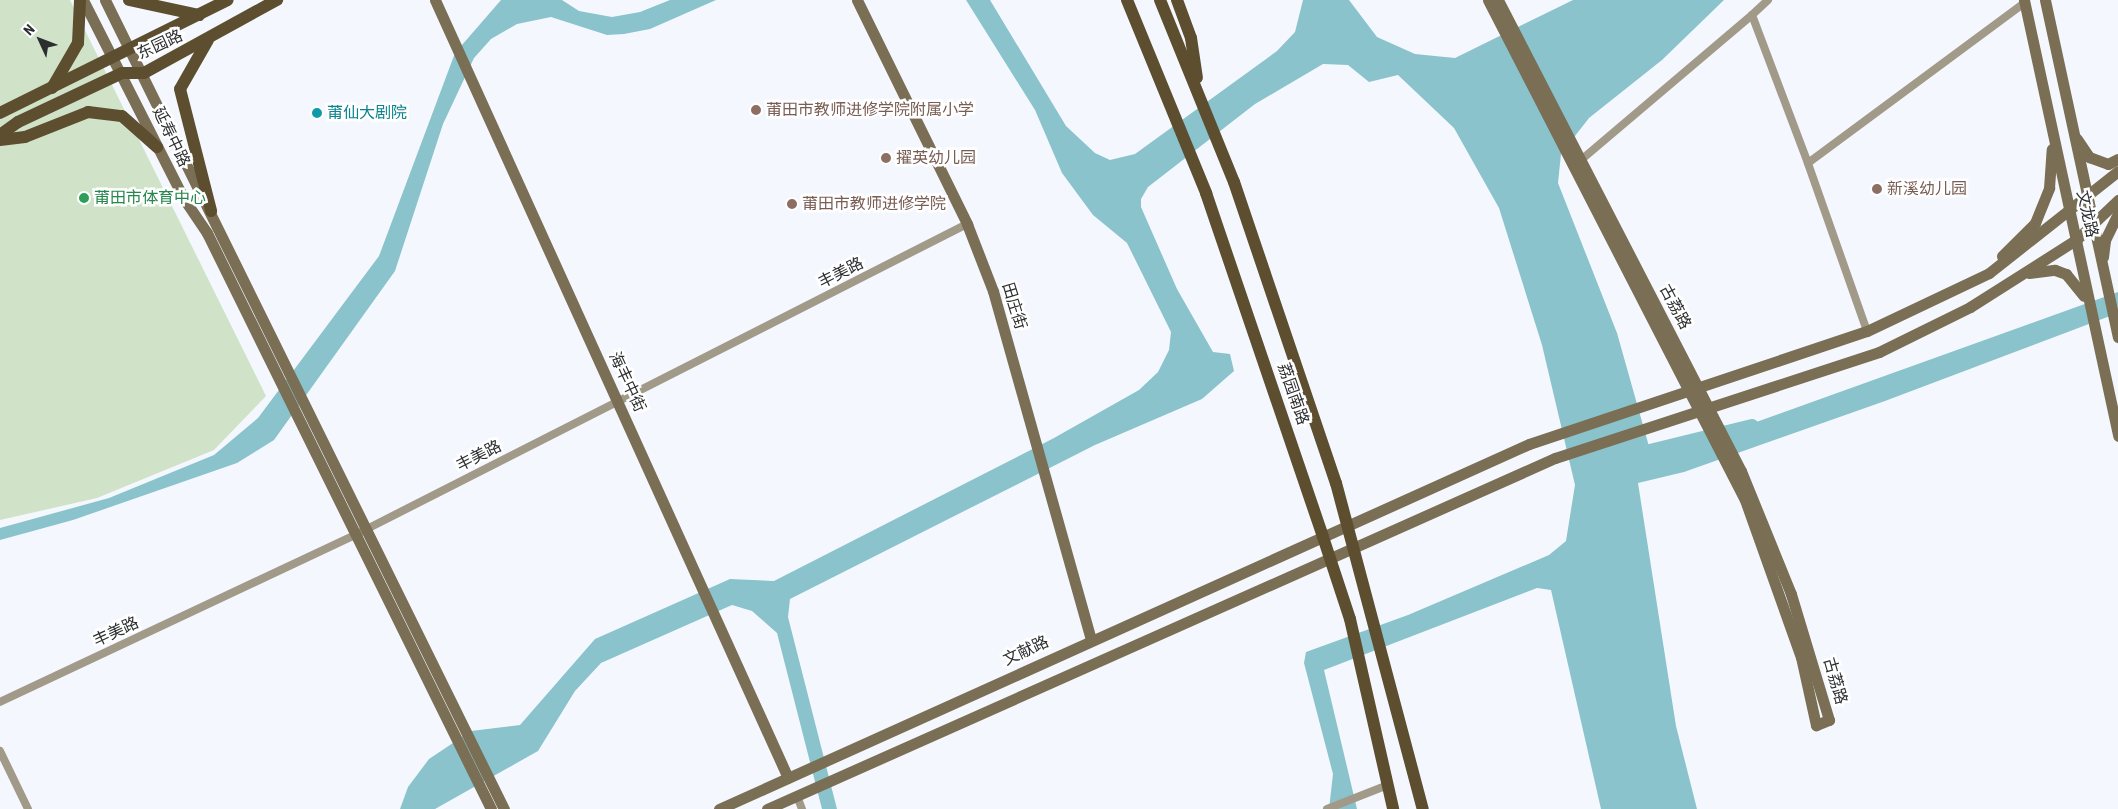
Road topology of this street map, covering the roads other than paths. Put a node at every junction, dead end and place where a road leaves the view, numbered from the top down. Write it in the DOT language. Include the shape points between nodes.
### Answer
graph roads {
  1 [pos="82,0"];
  2 [pos="105,0"];
  3 [pos="129,0"];
  4 [pos="228,0"];
  5 [pos="277,0"];
  6 [pos="435,0"];
  7 [pos="857,0"];
  8 [pos="1127,0"];
  9 [pos="1160,0"];
  10 [pos="1177,0"];
  11 [pos="1488,0"];
  12 [pos="1498,0"];
  13 [pos="1768,0"];
  14 [pos="2045,0"];
  15 [pos="2024,1"];
  16 [pos="199,14"];
  17 [pos="1752,15"];
  18 [pos="209,39"];
  19 [pos="130,49"];
  20 [pos="113,57"];
  21 [pos="144,73"];
  22 [pos="122,74"];
  23 [pos="52,88"];
  24 [pos="1199,98"];
  25 [pos="0,113"];
  26 [pos="2070,125"];
  27 [pos="0,135"];
  28 [pos="2053,137"];
  29 [pos="0,140"];
  30 [pos="157,147"];
  31 [pos="1576,157"];
  32 [pos="2118,159"];
  33 [pos="1808,163"];
  34 [pos="2118,171"];
  35 [pos="2087,198"];
  36 [pos="2118,200"];
  37 [pos="211,211"];
  38 [pos="2071,212"];
  39 [pos="2118,213"];
  40 [pos="2092,223"];
  41 [pos="967,224"];
  42 [pos="2077,239"];
  43 [pos="2103,269"];
  44 [pos="2020,275"];
  45 [pos="1962,286"];
  46 [pos="2088,302"];
  47 [pos="1867,331"];
  48 [pos="2118,337"];
  49 [pos="1699,387"];
  50 [pos="1687,390"];
  51 [pos="618,401"];
  52 [pos="1709,405"];
  53 [pos="1696,409"];
  54 [pos="305,417"];
  55 [pos="2118,436"];
  56 [pos="1347,523"];
  57 [pos="361,531"];
  58 [pos="1323,537"];
  59 [pos="1354,546"];
  60 [pos="1330,557"];
  61 [pos="1091,640"];
  62 [pos="0,702"];
  63 [pos="456,726"];
  64 [pos="0,751"];
  65 [pos="788,778"];
  66 [pos="1388,784"];
  67 [pos="796,796"];
  68 [pos="28,809"];
  69 [pos="491,809"];
  70 [pos="504,809"];
  71 [pos="719,809"];
  72 [pos="767,809"];
  73 [pos="802,809"];
  74 [pos="1327,809"];
  75 [pos="1393,809"];
  76 [pos="1423,809"];
  1 -- 20 [label="main road, 延寿中路"];
  1 -- 23 [label="main road" via="78,43"];
  2 -- 19 [label="main road, 延寿中路"];
  3 -- 16 [label="main road"];
  4 -- 16 [label="main road, 东园路"];
  5 -- 18 [label="main road, 东园路"];
  6 -- 51 [label="main road, 海丰中街"];
  7 -- 41 [label="main road, 田庄街"];
  8 -- 58 [label="main road, 荔园南路" via="1190,154"];
  9 -- 24 [label="main road, 荔园南路"];
  10 -- 24 [label="main road" via="1191,38"];
  11 -- 31 [label="main road, 古荔路"];
  12 -- 31 [label="main road, 古荔路"];
  13 -- 17 [label="street"];
  14 -- 26 [label="main road, 文龙路"];
  15 -- 28 [label="main road, 文龙路"];
  15 -- 33 [label="street"];
  16 -- 19 [label="main road, 东园路"];
  17 -- 31 [label="street"];
  17 -- 33 [label="street"];
  18 -- 21 [label="main road, 东园路"];
  18 -- 37 [label="main road" via="180,89"];
  19 -- 20 [label="main road, 东园路"];
  19 -- 21 [label="main road, 延寿中路"];
  20 -- 22 [label="main road, 延寿中路"];
  20 -- 23 [label="main road, 东园路"];
  21 -- 22 [label="main road, 东园路"];
  21 -- 37 [label="main road, 延寿中路"];
  22 -- 27 [label="main road, 东园路" via="18,122"];
  22 -- 30 [label="main road, 延寿中路"];
  23 -- 25 [label="main road, 东园路"];
  24 -- 56 [label="main road, 荔园南路" via="1279,310"];
  26 -- 32 [label="main road" via="2089,157 2108,164"];
  26 -- 35 [label="main road, 文龙路"];
  28 -- 38 [label="main road, 文龙路"];
  28 -- 45 [label="main road" via="2049,188 2035,223 2003,255"];
  29 -- 30 [label="main road" via="25,137 88,112 122,116"];
  30 -- 54 [label="main road, 延寿中路" via="207,233 274,367"];
  31 -- 49 [label="main road, 古荔路"];
  31 -- 50 [label="main road, 古荔路"];
  33 -- 47 [label="street"];
  34 -- 35 [label="main road"];
  35 -- 38 [label="main road"];
  35 -- 40 [label="main road, 文龙路"];
  36 -- 40 [label="main road"];
  37 -- 54 [label="main road, 延寿中路" via="283,359"];
  38 -- 42 [label="main road, 文龙路"];
  38 -- 45 [label="main road" via="1989,273"];
  39 -- 43 [label="main road" via="2105,240"];
  40 -- 42 [label="main road"];
  40 -- 43 [label="main road, 文龙路"];
  41 -- 51 [label="street, 丰美路"];
  41 -- 61 [label="main road, 田庄街" via="993,291"];
  42 -- 44 [label="main road"];
  42 -- 46 [label="main road, 文龙路"];
  43 -- 48 [label="main road, 文龙路"];
  44 -- 46 [label="main road" via="2040,270 2066,274"];
  44 -- 52 [label="main road" via="1970,307 1879,352"];
  45 -- 47 [label="main road, 文献路"];
  46 -- 55 [label="main road, 文龙路"];
  47 -- 49 [label="main road, 文献路"];
  49 -- 50 [label="main road, 文献路"];
  49 -- 52 [label="main road, 古荔路"];
  50 -- 53 [label="main road, 古荔路"];
  50 -- 56 [label="main road, 文献路" via="1554,436"];
  51 -- 57 [label="street, 丰美路"];
  51 -- 65 [label="main road, 海丰中街"];
  52 -- 53 [label="main road"];
  52 -- 53 [label="main road, 古荔路" via="1792,594 1829,720 1816,725 1801,657 1770,560 1745,500"];
  53 -- 59 [label="main road" via="1562,455"];
  54 -- 57 [label="main road"];
  56 -- 58 [label="main road, 文献路"];
  56 -- 59 [label="main road, 荔园南路"];
  57 -- 62 [label="street, 丰美路"];
  57 -- 63 [label="main road"];
  58 -- 60 [label="main road, 荔园南路"];
  58 -- 61 [label="main road, 文献路"];
  59 -- 60 [label="main road"];
  59 -- 76 [label="main road, 荔园南路"];
  60 -- 66 [label="main road, 荔园南路" via="1350,620"];
  60 -- 67 [label="main road"];
  61 -- 65 [label="main road, 文献路"];
  63 -- 69 [label="main road"];
  63 -- 70 [label="main road"];
  64 -- 68 [label="street"];
  65 -- 71 [label="main road, 文献路"];
  66 -- 74 [label="street"];
  66 -- 75 [label="main road, 荔园南路"];
  67 -- 72 [label="main road"];
  67 -- 73 [label="street"];
}
